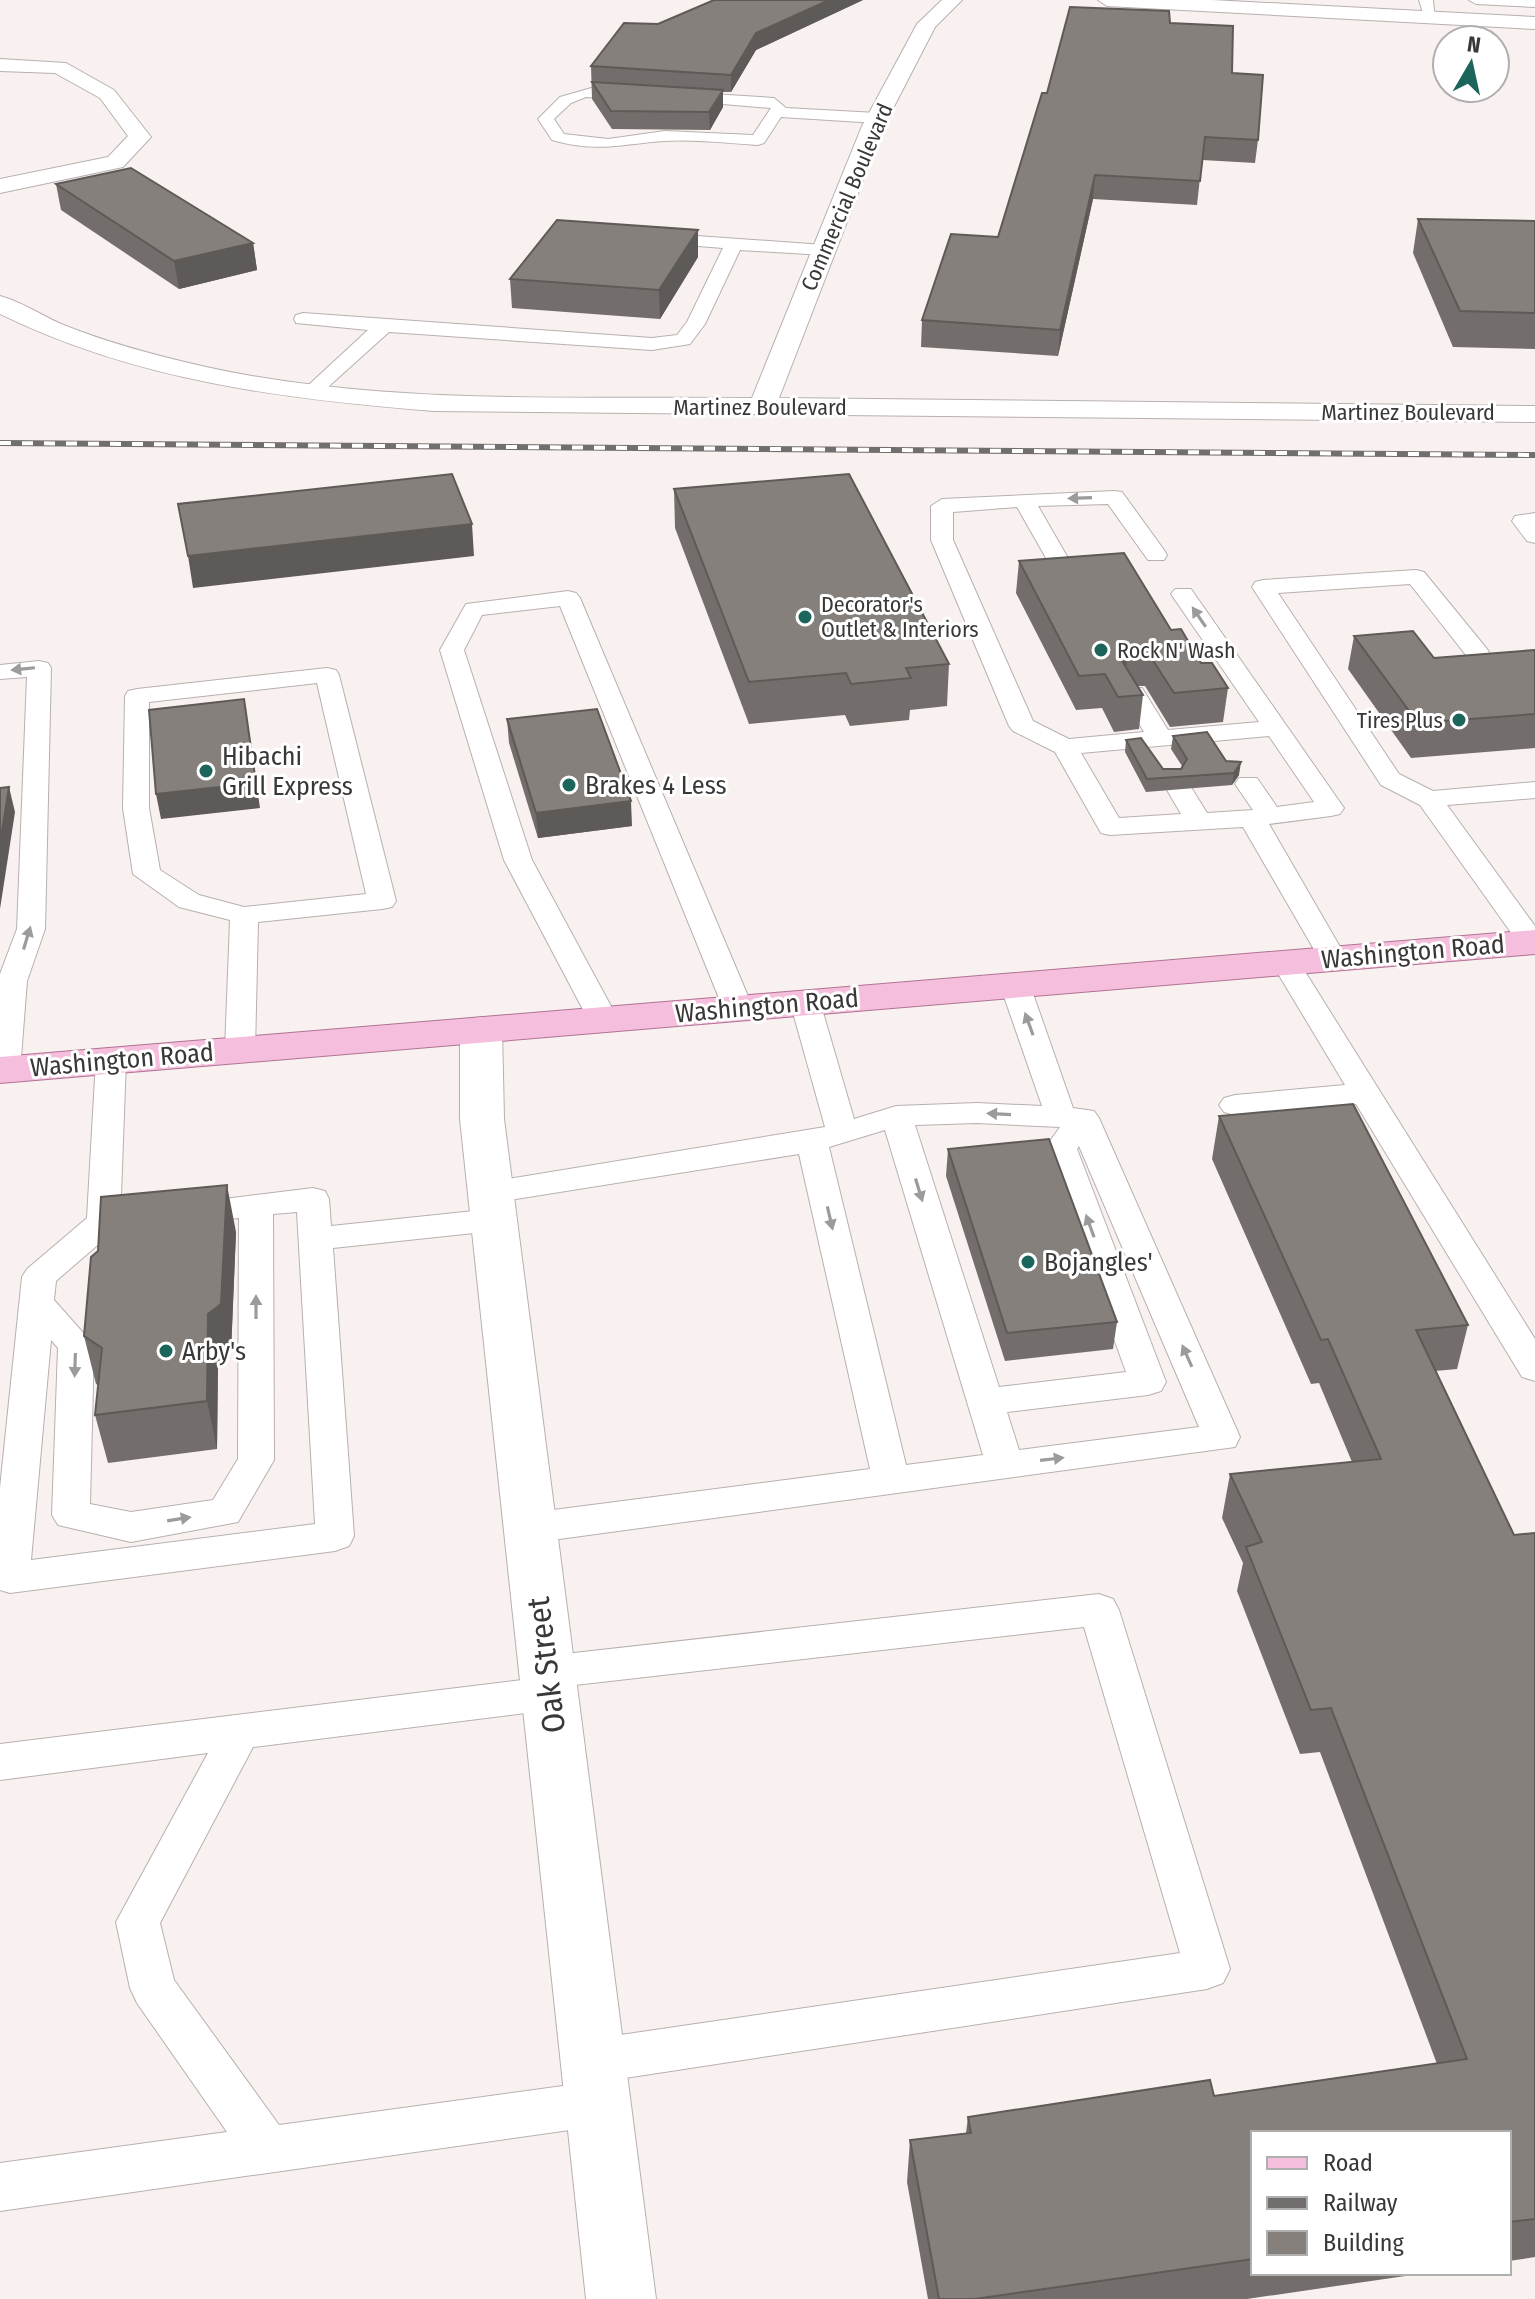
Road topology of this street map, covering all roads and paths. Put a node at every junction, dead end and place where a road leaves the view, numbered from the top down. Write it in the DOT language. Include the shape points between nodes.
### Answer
graph roads {
  1 [pos="953,0"];
  2 [pos="1107,0"];
  3 [pos="1476,0"];
  4 [pos="1535,3"];
  5 [pos="1428,9"];
  6 [pos="1535,23"];
  7 [pos="0,65"];
  8 [pos="777,112"];
  9 [pos="877,118"];
  10 [pos="0,186"];
  11 [pos="632,236"];
  12 [pos="734,244"];
  13 [pos="824,250"];
  14 [pos="0,304"];
  15 [pos="303,319"];
  16 [pos="384,326"];
  17 [pos="311,392"];
  18 [pos="762,407"];
  19 [pos="1535,414"];
  20 [pos="1024,500"];
  21 [pos="1535,520"];
  22 [pos="1535,536"];
  23 [pos="1156,555"];
  24 [pos="1061,565"];
  25 [pos="1183,594"];
  26 [pos="1478,654"];
  27 [pos="0,672"];
  28 [pos="1133,693"];
  29 [pos="1274,728"];
  30 [pos="1065,747"];
  31 [pos="1158,747"];
  32 [pos="1248,784"];
  33 [pos="1180,790"];
  34 [pos="1535,790"];
  35 [pos="1429,799"];
  36 [pos="1261,817"];
  37 [pos="1199,822"];
  38 [pos="244,915"];
  39 [pos="1534,942"];
  40 [pos="1333,959"];
  41 [pos="1285,962"];
  42 [pos="1015,985"];
  43 [pos="805,1002"];
  44 [pos="738,1008"];
  45 [pos="604,1021"];
  46 [pos="481,1029"];
  47 [pos="240,1050"];
  48 [pos="111,1060"];
  49 [pos="2,1070"];
  50 [pos="1365,1093"];
  51 [pos="1235,1105"];
  52 [pos="896,1116"];
  53 [pos="1072,1117"];
  54 [pos="827,1138"];
  55 [pos="256,1205"];
  56 [pos="492,1206"];
  57 [pos="129,1219"];
  58 [pos="315,1239"];
  59 [pos="36,1302"];
  60 [pos="1535,1368"];
  61 [pos="985,1402"];
  62 [pos="1005,1465"];
  63 [pos="891,1480"];
  64 [pos="530,1528"];
  65 [pos="548,1683"];
  66 [pos="241,1731"];
  67 [pos="0,1762"];
  68 [pos="596,2082"];
  69 [pos="267,2149"];
  70 [pos="0,2187"];
  71 [pos="621,2299"];
  1 -- 9 [label="street, Commercial Boulevard" via="927,24"];
  2 -- 5 [label="street"];
  3 -- 4 [label="lane"];
  5 -- 6 [label="street"];
  7 -- 10 [label="street" via="59,67 107,94 140,137 115,162"];
  8 -- 8 [label="lane" via="758,140 665,136 608,144 575,142 558,137 546,119 560,101 576,92 774,103"];
  8 -- 9 [label="lane"];
  9 -- 13 [label="street, Commercial Boulevard"];
  11 -- 12 [label="lane"];
  12 -- 13 [label="lane"];
  12 -- 16 [label="lane" via="683,340 652,344"];
  13 -- 18 [label="street, Commercial Boulevard"];
  14 -- 17 [label="street, Martinez Boulevard" via="49,330 121,354"];
  15 -- 16 [label="lane"];
  16 -- 17 [label="lane"];
  17 -- 18 [label="street, Martinez Boulevard" via="434,403"];
  18 -- 19 [label="street, Martinez Boulevard"];
  23 -- 20 [label="lane, one-way" via="1114,497"];
  20 -- 24 [label="lane"];
  20 -- 30 [label="lane" via="942,506 942,540 1022,726"];
  21 -- 22 [label="lane" via="1523,521"];
  29 -- 25 [label="lane, one-way"];
  26 -- 35 [label="lane" via="1416,577 1263,587 1390,779"];
  49 -- 27 [label="lane, one-way" via="12,981 31,929 39,668"];
  28 -- 31 [label="lane"];
  29 -- 31 [label="lane" via="1222,746"];
  29 -- 36 [label="lane" via="1331,808"];
  30 -- 31 [label="lane"];
  30 -- 37 [label="lane" via="1110,827"];
  32 -- 36 [label="lane"];
  33 -- 37 [label="lane"];
  34 -- 35 [label="lane"];
  35 -- 39 [label="lane"];
  36 -- 37 [label="lane"];
  36 -- 40 [label="lane"];
  38 -- 38 [label="lane" via="189,901 147,874 134,808 137,696 327,675 382,901"];
  38 -- 47 [label="lane"];
  39 -- 40 [label="main road, Washington Road"];
  40 -- 41 [label="main road, Washington Road"];
  41 -- 42 [label="main road, Washington Road"];
  41 -- 50 [label="lane"];
  42 -- 43 [label="main road, Washington Road"];
  53 -- 42 [label="lane, one-way"];
  43 -- 44 [label="main road, Washington Road"];
  43 -- 54 [label="lane"];
  44 -- 45 [label="main road, Washington Road"];
  44 -- 45 [label="lane" via="568,598 474,609 452,650 518,860"];
  45 -- 46 [label="main road, Washington Road"];
  46 -- 47 [label="main road, Washington Road"];
  46 -- 56 [label="street, Oak Street" via="482,1119"];
  47 -- 48 [label="main road, Washington Road"];
  48 -- 49 [label="main road, Washington Road"];
  48 -- 57 [label="lane"];
  50 -- 51 [label="lane"];
  50 -- 60 [label="lane"];
  53 -- 52 [label="lane, one-way"];
  52 -- 54 [label="lane"];
  52 -- 61 [label="lane, one-way"];
  61 -- 53 [label="lane, one-way" via="1148,1382 1061,1148"];
  62 -- 53 [label="lane, one-way" via="1222,1437"];
  54 -- 56 [label="lane"];
  54 -- 63 [label="lane, one-way"];
  55 -- 57 [label="lane"];
  55 -- 58 [label="lane" via="313,1199"];
  59 -- 55 [label="lane, one-way" via="76,1345 71,1515 131,1527 225,1512 256,1460"];
  56 -- 58 [label="lane"];
  56 -- 64 [label="street, Oak Street"];
  57 -- 59 [label="lane" via="39,1277"];
  58 -- 59 [label="lane" via="335,1536 10,1578"];
  61 -- 62 [label="lane"];
  62 -- 63 [label="lane"];
  63 -- 64 [label="lane"];
  64 -- 65 [label="street, Oak Street"];
  65 -- 66 [label="lane"];
  65 -- 68 [label="street, Oak Street"];
  65 -- 68 [label="lane" via="1099,1610 1207,1969"];
  66 -- 67 [label="lane"];
  66 -- 69 [label="lane" via="138,1922 153,1988"];
  68 -- 69 [label="lane"];
  68 -- 71 [label="street, Oak Street"];
  69 -- 70 [label="lane"];
}
